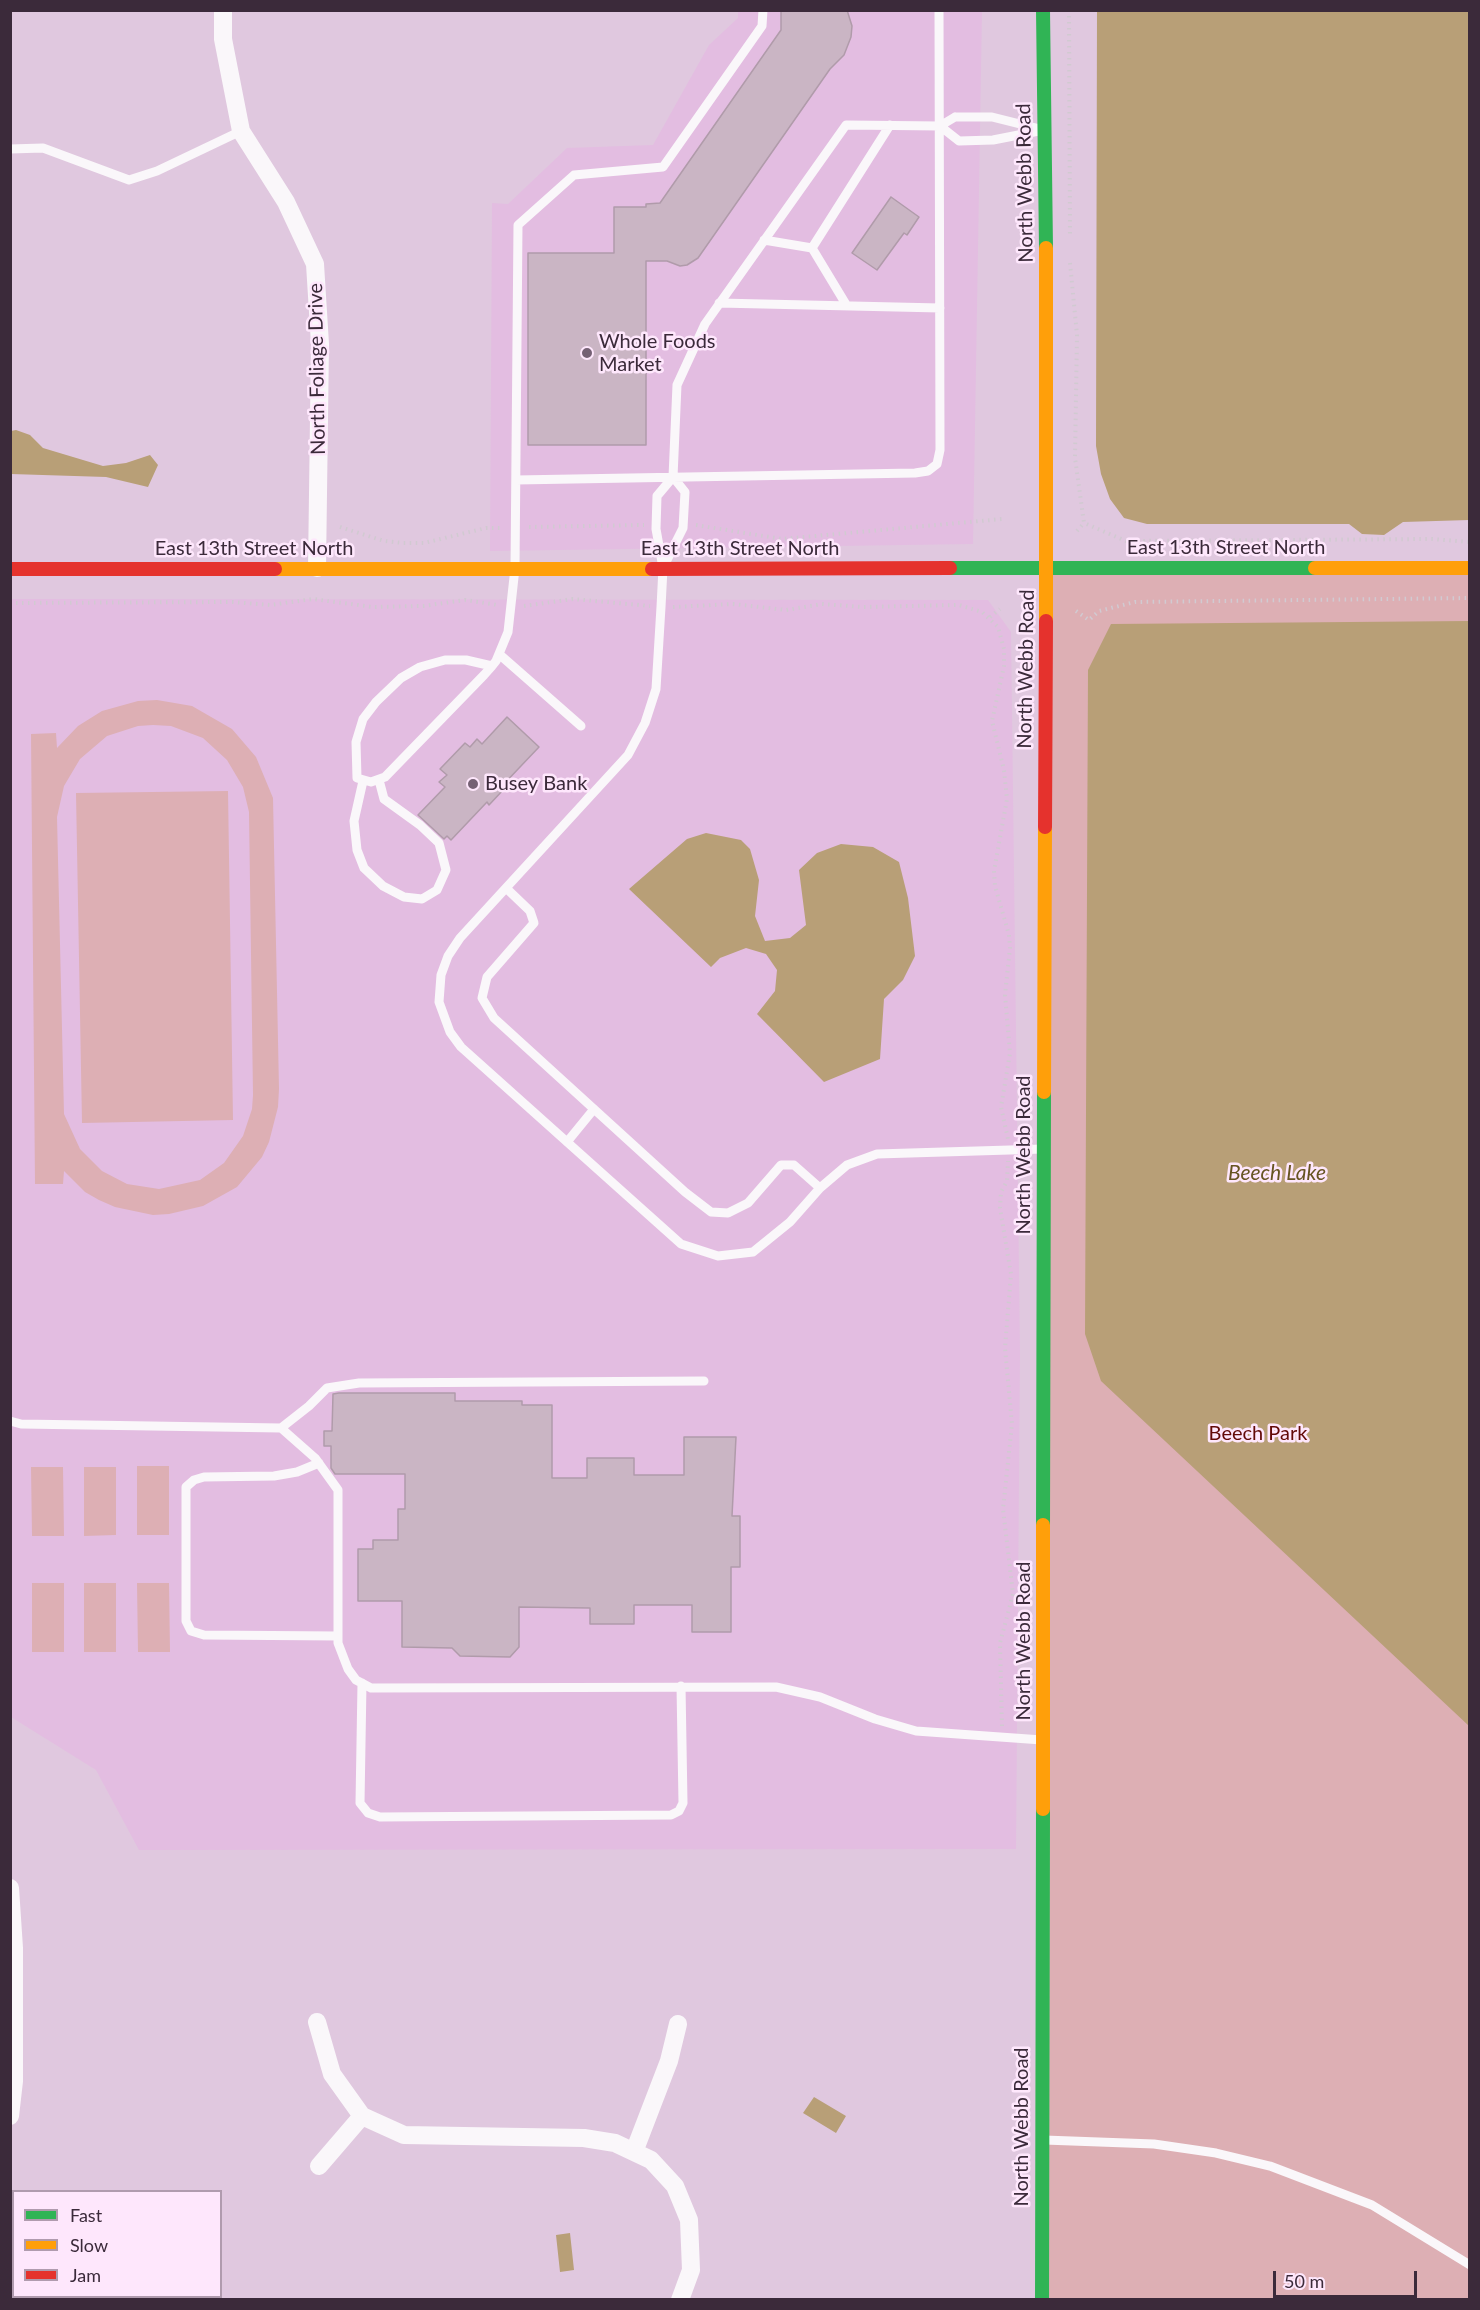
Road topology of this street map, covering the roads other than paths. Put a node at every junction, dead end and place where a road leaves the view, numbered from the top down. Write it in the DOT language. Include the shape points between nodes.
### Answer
graph roads {
  1 [pos="223,10"];
  2 [pos="763,10"];
  3 [pos="939,10"];
  4 [pos="1043,10"];
  5 [pos="890,125"];
  6 [pos="940,126"];
  7 [pos="1044,130"];
  8 [pos="241,131"];
  9 [pos="10,149"];
  10 [pos="764,240"];
  11 [pos="812,248"];
  12 [pos="719,303"];
  13 [pos="847,306"];
  14 [pos="940,308"];
  15 [pos="673,477"];
  16 [pos="516,480"];
  17 [pos="317,568"];
  18 [pos="516,568"];
  19 [pos="663,568"];
  20 [pos="1047,568"];
  21 [pos="1470,568"];
  22 [pos="10,569"];
  23 [pos="500,654"];
  24 [pos="492,666"];
  25 [pos="581,726"];
  26 [pos="379,780"];
  27 [pos="363,781"];
  28 [pos="506,888"];
  29 [pos="594,1109"];
  30 [pos="567,1142"];
  31 [pos="1043,1149"];
  32 [pos="820,1188"];
  33 [pos="704,1381"];
  34 [pos="10,1421"];
  35 [pos="281,1428"];
  36 [pos="319,1463"];
  37 [pos="339,1636"];
  38 [pos="362,1683"];
  39 [pos="681,1686"];
  40 [pos="1043,1740"];
  41 [pos="10,1888"];
  42 [pos="317,2022"];
  43 [pos="678,2024"];
  44 [pos="10,2116"];
  45 [pos="362,2116"];
  46 [pos="1041,2140"];
  47 [pos="634,2152"];
  48 [pos="319,2166"];
  49 [pos="1470,2265"];
  50 [pos="680,2300"];
  51 [pos="1042,2300"];
  1 -- 8 [label="street, North Foliage Drive" via="223,39"];
  2 -- 16 [label="lane" via="762,26 663,167 574,175 518,225"];
  3 -- 6 [label="lane"];
  4 -- 7 [label="main road, North Webb Road"];
  5 -- 6 [label="lane"];
  5 -- 10 [label="lane" via="846,124"];
  5 -- 11 [label="lane"];
  6 -- 7 [label="lane" via="956,117 992,117"];
  6 -- 7 [label="lane" via="959,141 993,140"];
  6 -- 14 [label="lane"];
  7 -- 20 [label="main road, North Webb Road"];
  8 -- 9 [label="lane" via="129,180 43,148"];
  8 -- 17 [label="street, North Foliage Drive" via="286,202 315,264 320,344"];
  10 -- 11 [label="lane"];
  10 -- 12 [label="lane"];
  11 -- 13 [label="lane"];
  12 -- 13 [label="lane"];
  12 -- 15 [label="lane" via="677,385"];
  13 -- 14 [label="lane"];
  14 -- 15 [label="lane" via="940,450 937,464 928,471"];
  15 -- 16 [label="lane"];
  15 -- 19 [label="lane" via="657,496 656,529"];
  15 -- 19 [label="lane" via="685,492 682,528"];
  16 -- 18 [label="lane"];
  17 -- 18 [label="main road, East 13th Street North"];
  17 -- 22 [label="main road, East 13th Street North"];
  18 -- 19 [label="main road, East 13th Street North"];
  18 -- 23 [label="lane" via="511,621"];
  19 -- 20 [label="main road, East 13th Street North"];
  19 -- 28 [label="lane" via="656,689 645,723 628,755"];
  20 -- 21 [label="main road, East 13th Street North"];
  20 -- 31 [label="main road, North Webb Road"];
  23 -- 24 [label="lane"];
  23 -- 25 [label="lane"];
  24 -- 26 [label="lane"];
  24 -- 27 [label="lane" via="445,660 420,667 389,688 358,731 356,774"];
  26 -- 27 [label="lane"];
  26 -- 27 [label="lane" via="384,799 440,843 446,870 437,890 422,899 404,897 364,868 357,850 354,821"];
  28 -- 29 [label="lane" via="530,911 534,923 487,977 482,998 494,1018"];
  28 -- 30 [label="lane" via="448,956 441,975 440,1002 450,1032 461,1047"];
  29 -- 30 [label="lane"];
  29 -- 32 [label="lane" via="711,1212 728,1213 748,1203 781,1166 794,1165"];
  30 -- 32 [label="lane" via="681,1244 718,1256 753,1252 790,1222"];
  31 -- 32 [label="lane" via="877,1154 847,1165"];
  31 -- 40 [label="main road, North Webb Road"];
  33 -- 35 [label="lane" via="359,1383 327,1388"];
  34 -- 35 [label="lane"];
  35 -- 36 [label="lane"];
  36 -- 37 [label="lane" via="338,1490"];
  36 -- 37 [label="lane" via="274,1476 204,1477 186,1487 186,1621 191,1631 204,1635"];
  37 -- 38 [label="lane" via="343,1659"];
  38 -- 39 [label="lane" via="371,1688"];
  38 -- 39 [label="lane" via="360,1803 368,1813 380,1817 671,1815 683,1803"];
  39 -- 40 [label="lane" via="776,1687 820,1697 915,1731"];
  40 -- 46 [label="main road, North Webb Road"];
  41 -- 44 [label="street" via="14,2080"];
  42 -- 45 [label="street" via="332,2073"];
  43 -- 47 [label="street" via="669,2061"];
  45 -- 47 [label="street" via="404,2135 584,2138 615,2143"];
  45 -- 48 [label="street"];
  46 -- 49 [label="lane" via="1154,2144 1216,2152 1270,2166 1372,2205"];
  46 -- 51 [label="main road, North Webb Road"];
  47 -- 50 [label="street" via="651,2160 675,2186 689,2220 691,2270"];
}
